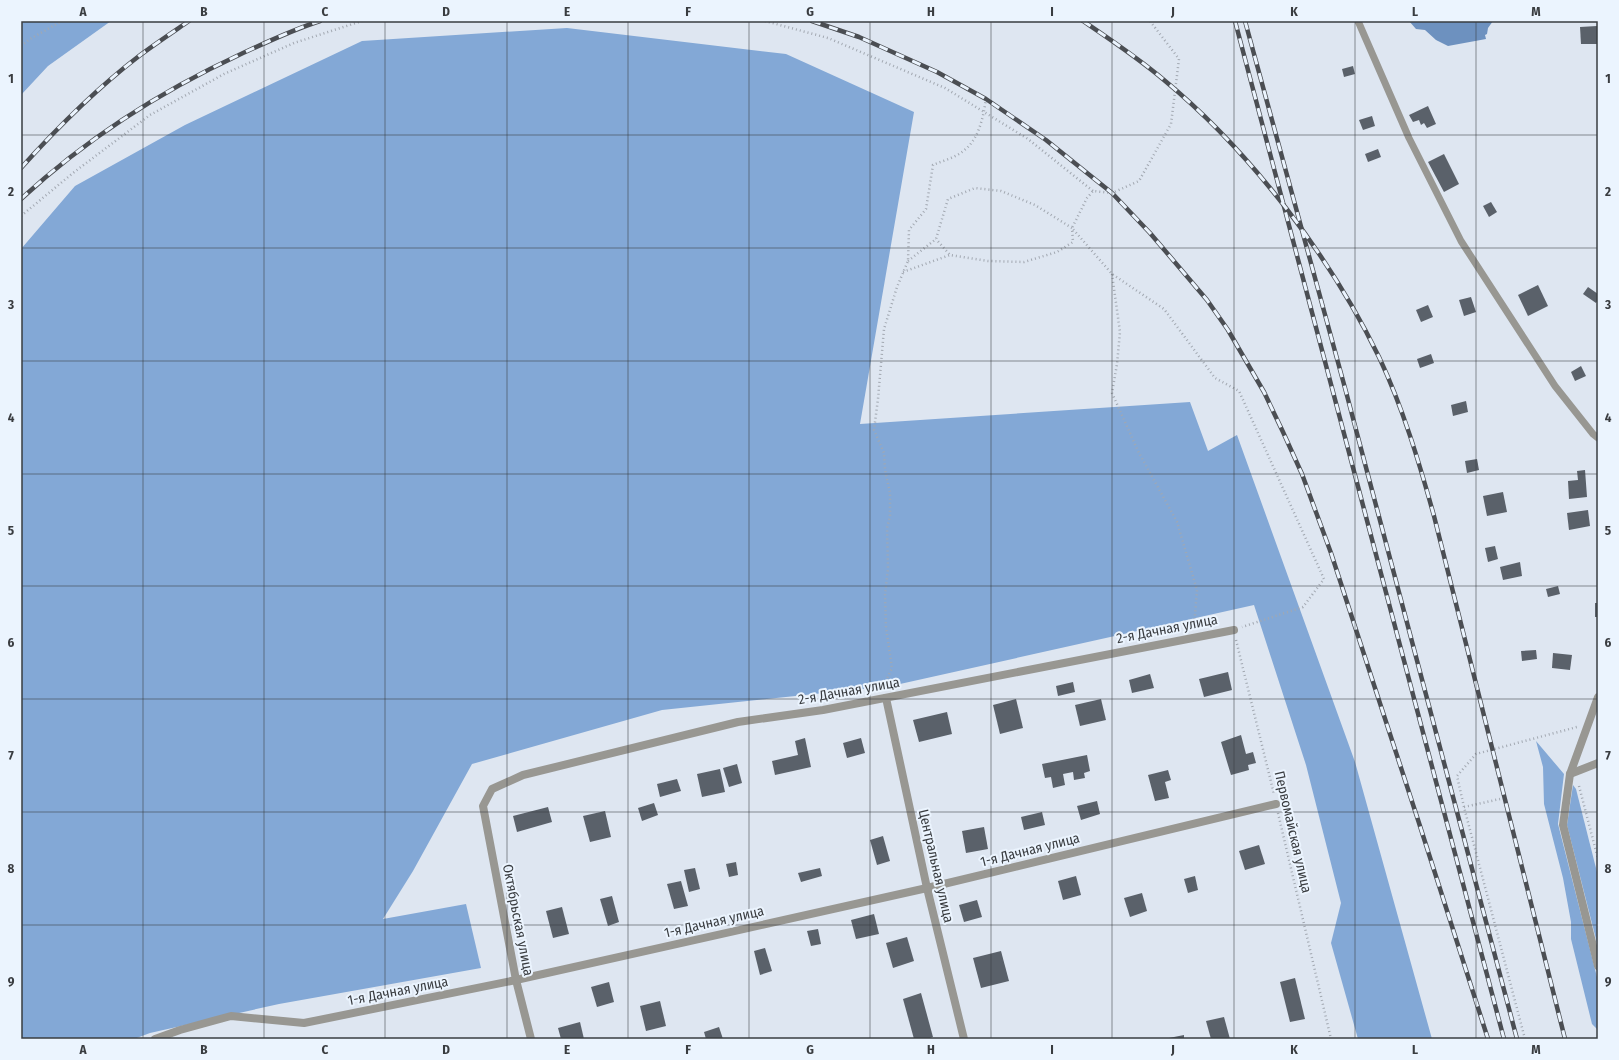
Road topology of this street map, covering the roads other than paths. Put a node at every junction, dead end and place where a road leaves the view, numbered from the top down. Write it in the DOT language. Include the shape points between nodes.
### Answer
graph roads {
  1 [pos="1358,21"];
  2 [pos="1598,438"];
  3 [pos="1234,630"];
  4 [pos="1598,697"];
  5 [pos="886,698"];
  6 [pos="1598,763"];
  7 [pos="1570,774"];
  8 [pos="1276,804"];
  9 [pos="483,806"];
  10 [pos="927,888"];
  11 [pos="1598,966"];
  12 [pos="516,980"];
  13 [pos="155,1039"];
  14 [pos="531,1039"];
  15 [pos="964,1039"];
  1 -- 2 [label="lane" via="1409,138 1461,241 1555,386"];
  3 -- 5 [label="street, 2-я Дачная улица"];
  4 -- 7 [label="street"];
  5 -- 9 [label="street, 2-я Дачная улица" via="738,722 523,775 492,789"];
  5 -- 10 [label="street, Центральная улица"];
  6 -- 7 [label="street"];
  7 -- 11 [label="street" via="1563,825"];
  8 -- 10 [label="street, 1-я Дачная улица"];
  9 -- 12 [label="street, Октябрьская улица"];
  10 -- 12 [label="street, 1-я Дачная улица"];
  10 -- 15 [label="street, Центральная улица"];
  12 -- 13 [label="street, 1-я Дачная улица" via="304,1023 231,1016"];
  12 -- 14 [label="street, Октябрьская улица"];
}
